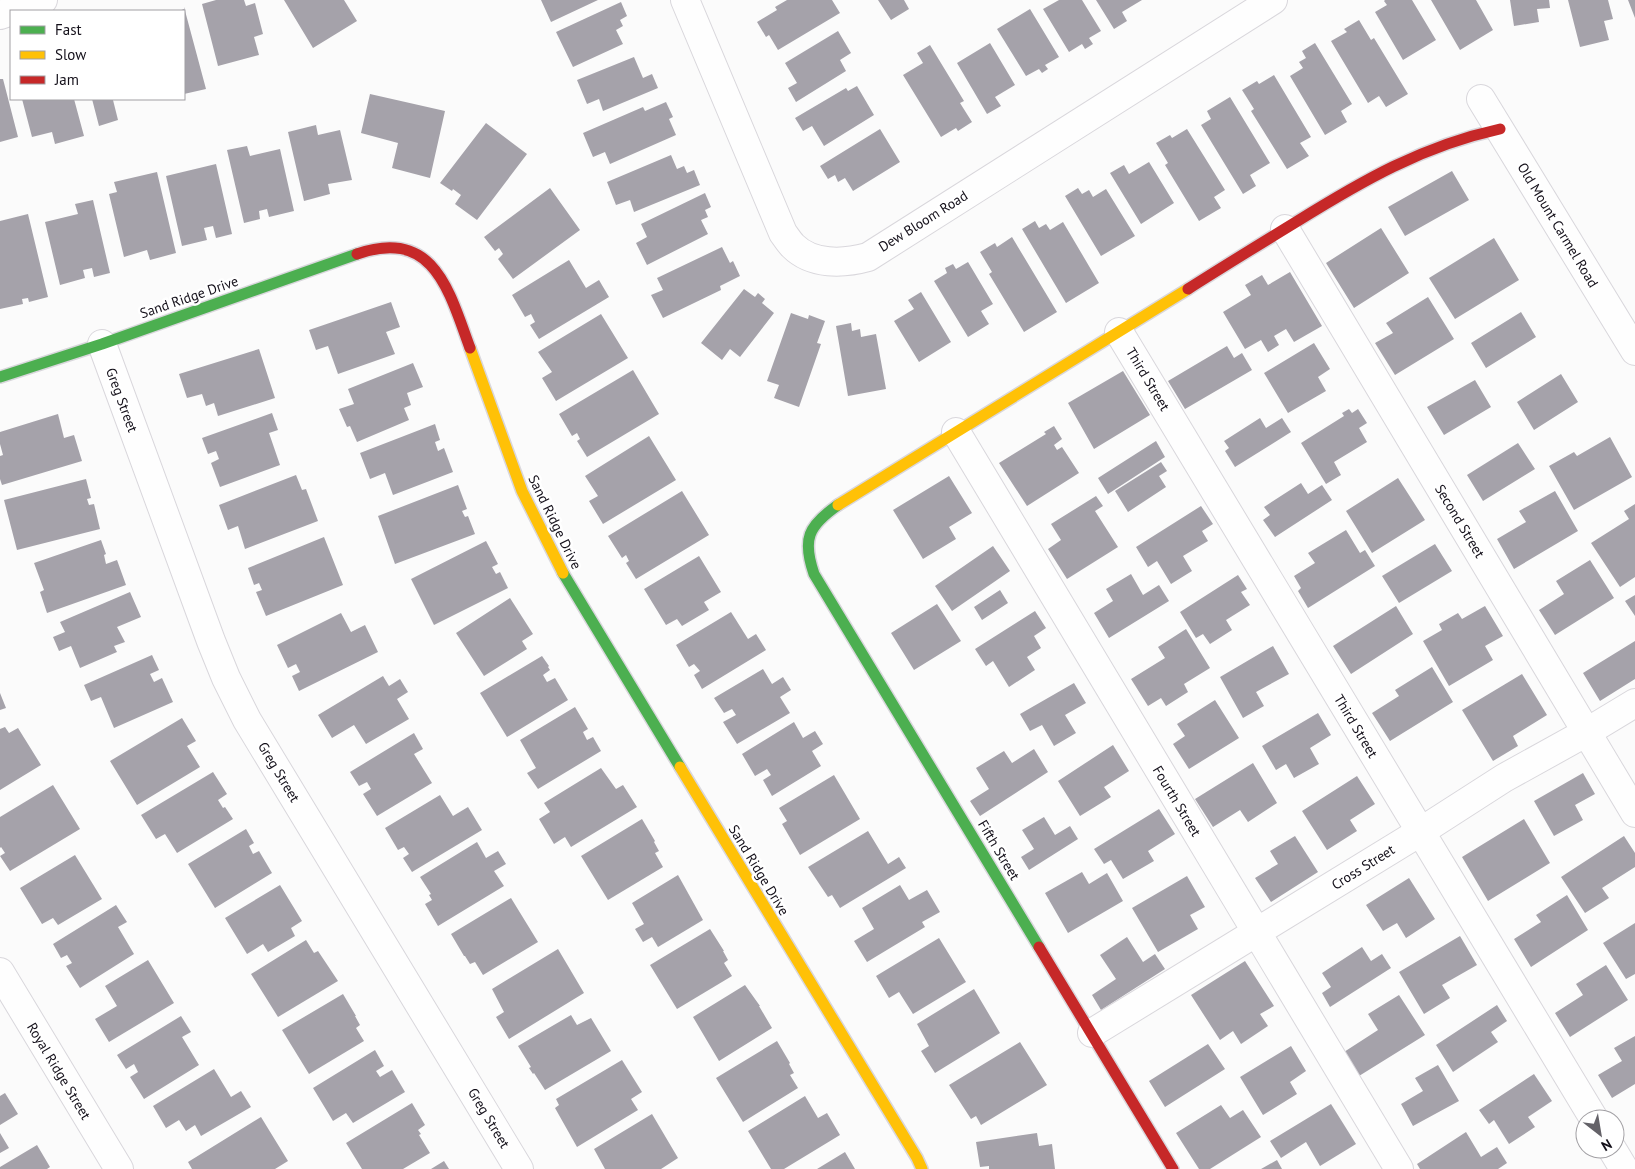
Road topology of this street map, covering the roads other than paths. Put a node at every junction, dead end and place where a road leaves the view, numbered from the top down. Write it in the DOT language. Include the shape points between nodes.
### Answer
graph roads {
  1 [pos="43,0"];
  2 [pos="685,0"];
  3 [pos="1273,0"];
  4 [pos="14,10"];
  5 [pos="1481,99"];
  6 [pos="1500,129"];
  7 [pos="1285,229"];
  8 [pos="1119,332"];
  9 [pos="102,344"];
  10 [pos="1635,351"];
  11 [pos="0,377"];
  12 [pos="956,432"];
  13 [pos="1635,703"];
  14 [pos="1587,732"];
  15 [pos="1635,813"];
  16 [pos="1420,832"];
  17 [pos="1256,933"];
  18 [pos="0,972"];
  19 [pos="1092,1033"];
  20 [pos="1588,1109"];
  21 [pos="119,1169"];
  22 [pos="520,1169"];
  23 [pos="922,1169"];
  24 [pos="1173,1169"];
  25 [pos="1399,1169"];
  1 -- 4 [label="street"];
  2 -- 3 [label="street, Dew Bloom Road" via="783,232 793,246 806,255 838,262 868,257"];
  5 -- 6 [label="street, Old Mount Carmel Road"];
  6 -- 7 [label="street" via="1451,141 1409,158"];
  6 -- 10 [label="street, Old Mount Carmel Road"];
  7 -- 8 [label="street"];
  7 -- 14 [label="street, Second Street"];
  8 -- 12 [label="street"];
  8 -- 16 [label="street, Third Street"];
  9 -- 11 [label="street, Sand Ridge Drive"];
  9 -- 22 [label="street, Greg Street" via="211,641 236,699"];
  9 -- 23 [label="street, Sand Ridge Drive" via="368,250 396,247 419,255 431,264 449,291 522,491 558,565"];
  12 -- 17 [label="street, Fourth Street"];
  12 -- 19 [label="street, Fifth Street" via="826,512 809,534 807,555 814,574"];
  13 -- 14 [label="street, Cross Street"];
  14 -- 15 [label="street, Second Street"];
  14 -- 16 [label="street, Cross Street" via="1504,778"];
  16 -- 17 [label="street, Cross Street"];
  16 -- 20 [label="street, Third Street"];
  17 -- 19 [label="street, Cross Street"];
  17 -- 25 [label="street, Fourth Street"];
  18 -- 21 [label="street, Royal Ridge Street"];
  19 -- 24 [label="street, Fifth Street"];
}
